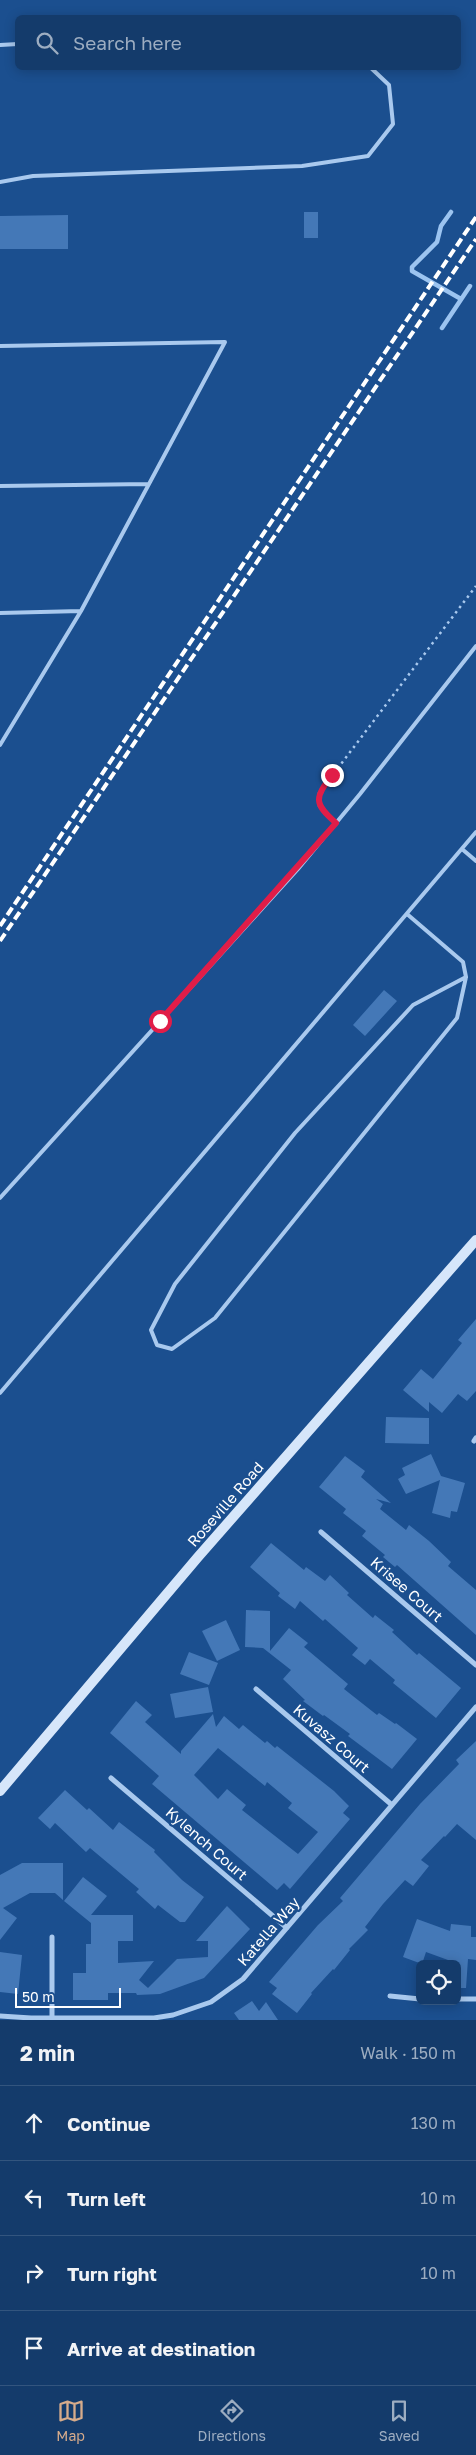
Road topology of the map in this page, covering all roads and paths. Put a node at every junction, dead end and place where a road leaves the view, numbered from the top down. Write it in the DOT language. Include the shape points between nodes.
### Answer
graph roads {
  1 [pos="15,44"];
  2 [pos="0,45"];
  3 [pos="373,70"];
  4 [pos="0,182"];
  5 [pos="0,346"];
  6 [pos="148,484"];
  7 [pos="0,486"];
  8 [pos="476,586"];
  9 [pos="81,611"];
  10 [pos="0,613"];
  11 [pos="476,646"];
  12 [pos="0,745"];
  13 [pos="336,823"];
  14 [pos="476,832"];
  15 [pos="462,849"];
  16 [pos="476,861"];
  17 [pos="407,914"];
  18 [pos="466,977"];
  19 [pos="0,1198"];
  20 [pos="476,1241"];
  21 [pos="0,1393"];
  22 [pos="321,1532"];
  23 [pos="476,1665"];
  24 [pos="256,1689"];
  25 [pos="476,1707"];
  26 [pos="111,1778"];
  27 [pos="0,1790"];
  28 [pos="392,1805"];
  29 [pos="287,1928"];
  30 [pos="52,1937"];
  31 [pos="390,1996"];
  32 [pos="416,1999"];
  33 [pos="461,1999"];
  34 [pos="476,1999"];
  35 [pos="0,2016"];
  36 [pos="52,2018"];
  1 -- 2 [label="lane"];
  3 -- 4 [label="lane" via="389,85 393,124 368,156 302,166 33,176"];
  5 -- 6 [label="lane" via="224,342"];
  6 -- 7 [label="lane"];
  6 -- 9 [label="lane"];
  8 -- 13 [label="path" via="319,793 319,806"];
  9 -- 10 [label="lane"];
  9 -- 12 [label="lane"];
  11 -- 13 [label="lane"];
  13 -- 19 [label="lane"];
  14 -- 15 [label="lane"];
  15 -- 16 [label="lane"];
  15 -- 17 [label="lane"];
  17 -- 18 [label="lane" via="463,962"];
  17 -- 21 [label="lane"];
  18 -- 18 [label="lane" via="457,1018 216,1318 172,1349 156,1345 151,1330 175,1284 295,1134 413,1005"];
  20 -- 27 [label="main road, Roseville Road" via="198,1557"];
  22 -- 23 [label="street, Krisee Court"];
  24 -- 28 [label="street, Kuvasz Court"];
  25 -- 28 [label="street, Katella Way"];
  26 -- 29 [label="street, Kylench Court"];
  28 -- 29 [label="street, Katella Way"];
  29 -- 36 [label="street, Katella Way" via="228,1992 192,2010 154,2018"];
  30 -- 36 [label="street"];
  31 -- 32 [label="street"];
  33 -- 34 [label="street"];
  35 -- 36 [label="street, Katella Way"];
}
